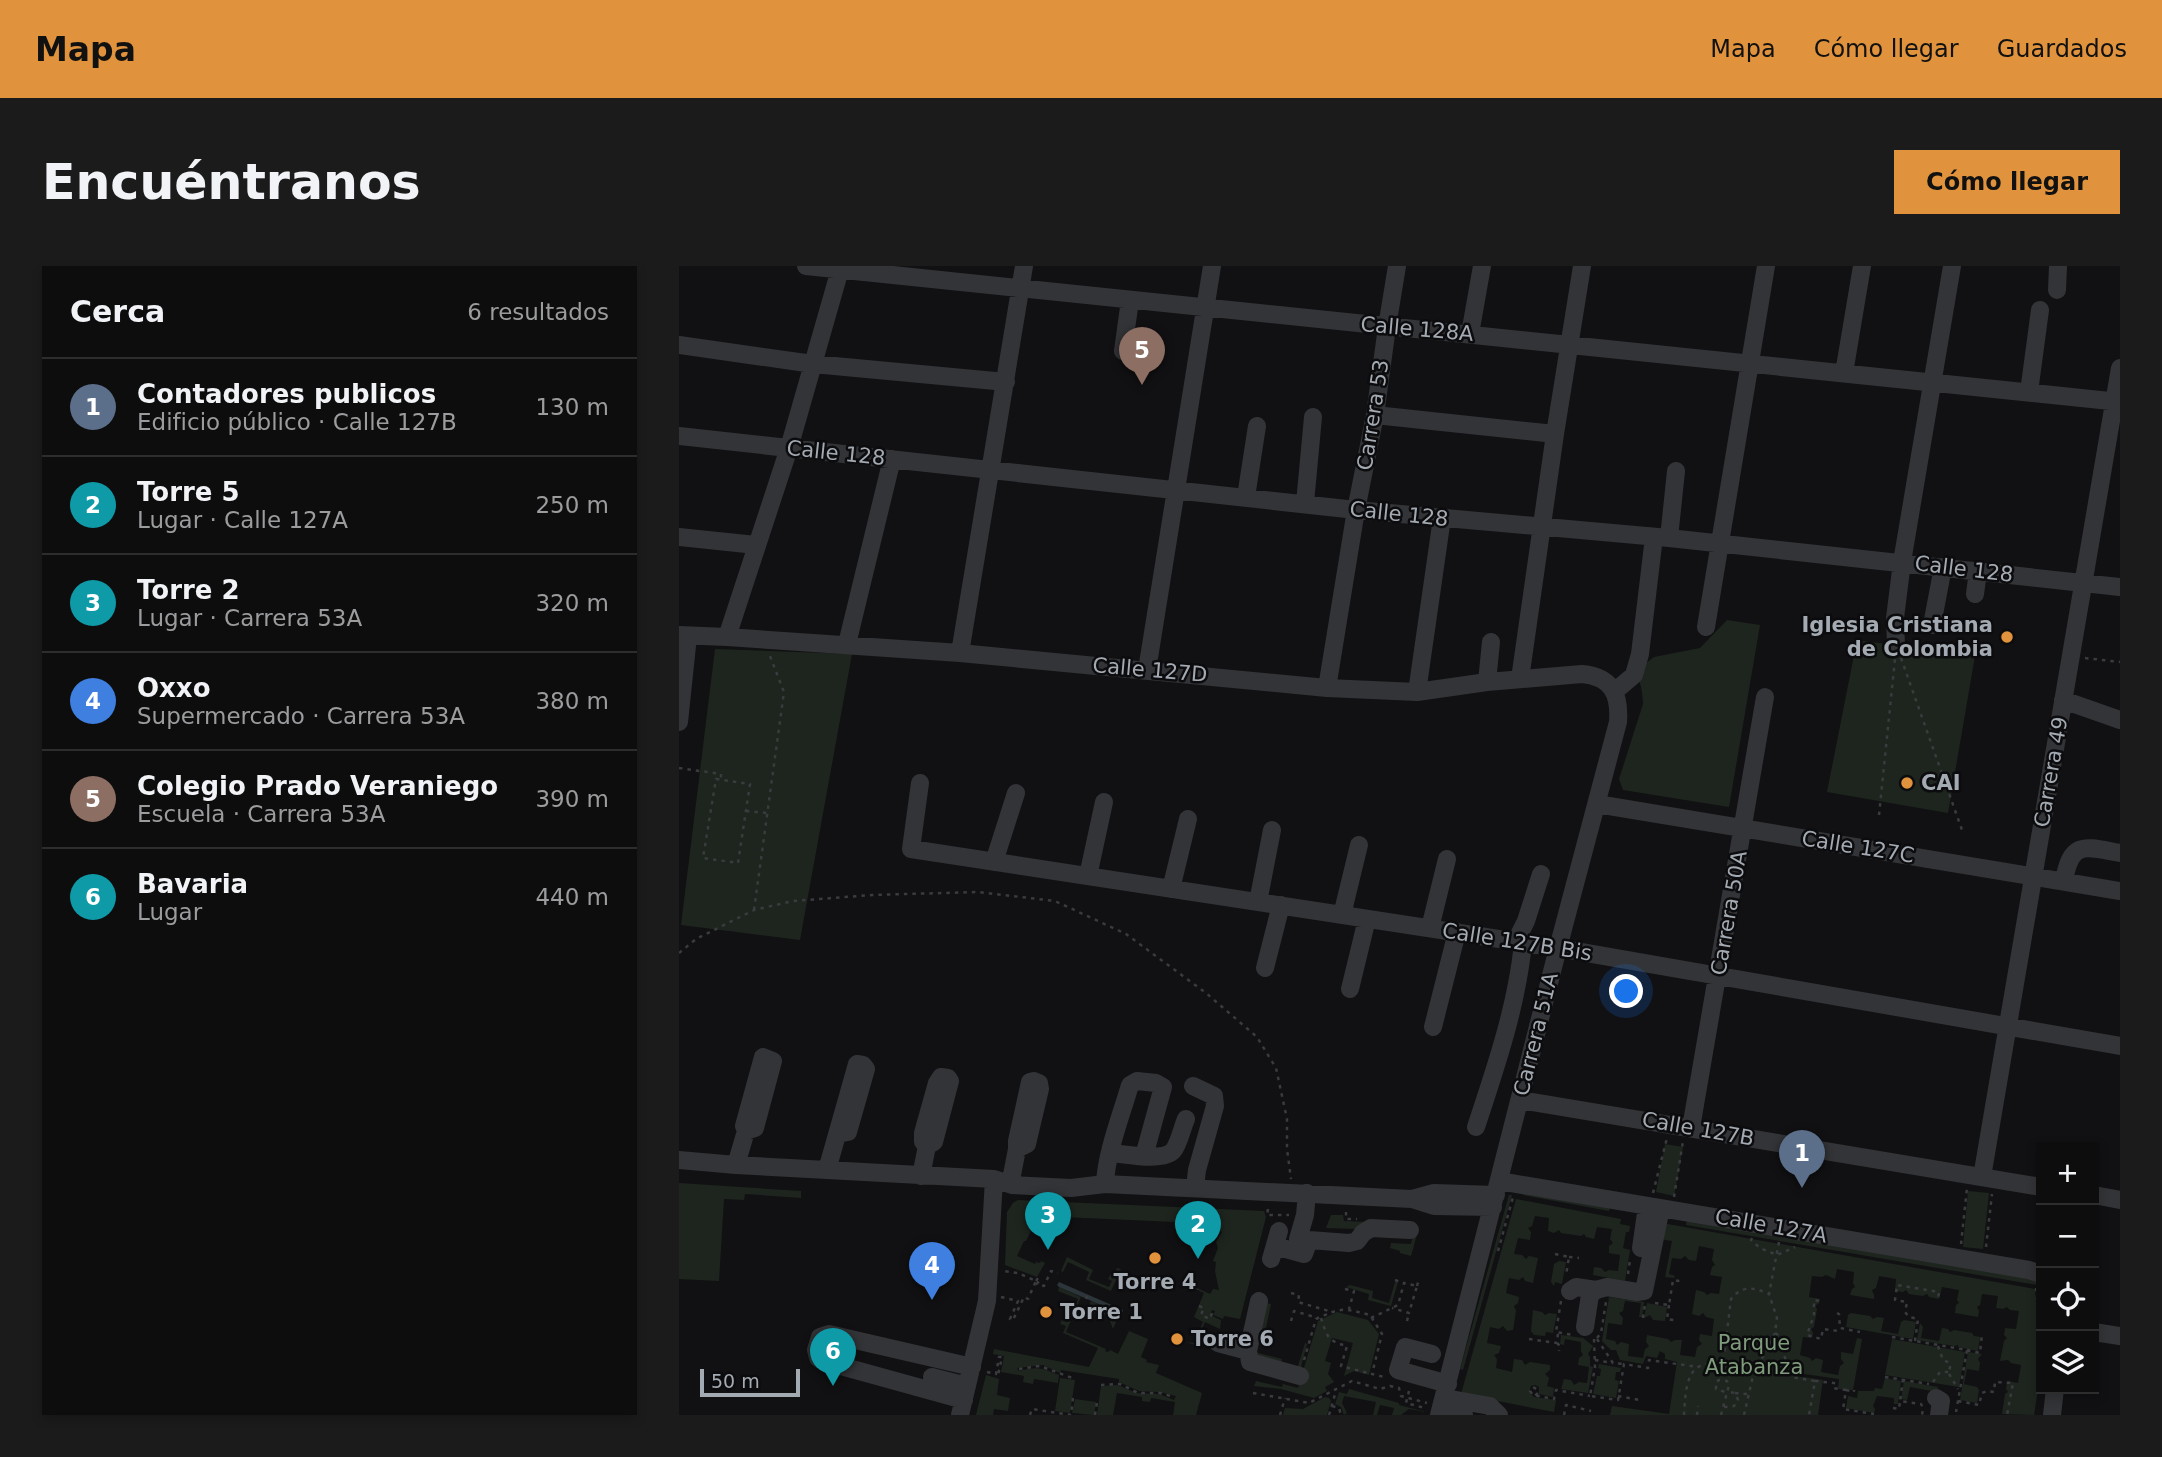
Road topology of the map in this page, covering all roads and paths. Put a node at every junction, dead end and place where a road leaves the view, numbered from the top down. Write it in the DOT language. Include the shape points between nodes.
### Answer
graph roads {
  1 [pos="806,266"];
  2 [pos="1024,266"];
  3 [pos="1212,266"];
  4 [pos="1397,266"];
  5 [pos="1482,266"];
  6 [pos="1582,266"];
  7 [pos="1766,266"];
  8 [pos="1862,266"];
  9 [pos="1952,266"];
  10 [pos="2058,266"];
  11 [pos="841,267"];
  12 [pos="937,273"];
  13 [pos="1020,289"];
  14 [pos="2057,290"];
  15 [pos="1130,300"];
  16 [pos="1204,308"];
  17 [pos="2040,310"];
  18 [pos="1387,327"];
  19 [pos="1470,334"];
  20 [pos="1570,344"];
  21 [pos="679,345"];
  22 [pos="1123,351"];
  23 [pos="1750,363"];
  24 [pos="813,364"];
  25 [pos="2120,368"];
  26 [pos="1845,373"];
  27 [pos="1006,382"];
  28 [pos="1933,382"];
  29 [pos="2029,392"];
  30 [pos="2117,401"];
  31 [pos="1375,415"];
  32 [pos="1313,416"];
  33 [pos="1257,426"];
  34 [pos="1555,434"];
  35 [pos="679,436"];
  36 [pos="789,448"];
  37 [pos="892,459"];
  38 [pos="992,469"];
  39 [pos="1676,471"];
  40 [pos="1177,489"];
  41 [pos="1247,497"];
  42 [pos="1305,503"];
  43 [pos="1356,510"];
  44 [pos="1442,518"];
  45 [pos="1541,528"];
  46 [pos="679,537"];
  47 [pos="1661,538"];
  48 [pos="1719,544"];
  49 [pos="756,545"];
  50 [pos="1902,562"];
  51 [pos="1943,567"];
  52 [pos="1978,571"];
  53 [pos="2083,583"];
  54 [pos="2120,587"];
  55 [pos="1975,594"];
  56 [pos="1932,625"];
  57 [pos="1706,628"];
  58 [pos="684,636"];
  59 [pos="727,637"];
  60 [pos="1491,642"];
  61 [pos="847,645"];
  62 [pos="1896,645"];
  63 [pos="960,653"];
  64 [pos="769,654"];
  65 [pos="2070,656"];
  66 [pos="2120,662"];
  67 [pos="1147,670"];
  68 [pos="1520,679"];
  69 [pos="1487,682"];
  70 [pos="1327,688"];
  71 [pos="1614,691"];
  72 [pos="1417,692"];
  73 [pos="1765,697"];
  74 [pos="2063,700"];
  75 [pos="2120,720"];
  76 [pos="679,722"];
  77 [pos="679,768"];
  78 [pos="721,779"];
  79 [pos="920,783"];
  80 [pos="1016,793"];
  81 [pos="1104,802"];
  82 [pos="1597,804"];
  83 [pos="746,811"];
  84 [pos="768,813"];
  85 [pos="1879,815"];
  86 [pos="1188,819"];
  87 [pos="1743,829"];
  88 [pos="1272,830"];
  89 [pos="1962,830"];
  90 [pos="1359,845"];
  91 [pos="2120,853"];
  92 [pos="1447,859"];
  93 [pos="994,862"];
  94 [pos="1541,874"];
  95 [pos="1088,876"];
  96 [pos="2033,876"];
  97 [pos="2064,881"];
  98 [pos="1171,889"];
  99 [pos="2120,891"];
  100 [pos="1258,902"];
  101 [pos="1281,905"];
  102 [pos="754,910"];
  103 [pos="1342,915"];
  104 [pos="1367,919"];
  105 [pos="1430,928"];
  106 [pos="1457,932"];
  107 [pos="1519,942"];
  108 [pos="1558,948"];
  109 [pos="679,953"];
  110 [pos="1265,968"];
  111 [pos="1718,975"];
  112 [pos="1350,989"];
  113 [pos="1433,1027"];
  114 [pos="2007,1028"];
  115 [pos="2120,1046"];
  116 [pos="1193,1086"];
  117 [pos="1520,1100"];
  118 [pos="1186,1119"];
  119 [pos="1476,1126"];
  120 [pos="1682,1127"];
  121 [pos="746,1131"];
  122 [pos="837,1134"];
  123 [pos="927,1146"];
  124 [pos="1017,1149"];
  125 [pos="1111,1153"];
  126 [pos="1144,1156"];
  127 [pos="679,1160"];
  128 [pos="736,1166"];
  129 [pos="827,1170"];
  130 [pos="1012,1175"];
  131 [pos="921,1176"];
  132 [pos="1982,1177"];
  133 [pos="994,1179"];
  134 [pos="1102,1184"];
  135 [pos="2036,1185"];
  136 [pos="1195,1188"];
  137 [pos="1307,1194"];
  138 [pos="1500,1195"];
  139 [pos="2099,1196"];
  140 [pos="2120,1200"];
  141 [pos="1655,1207"];
  142 [pos="1399,1231"];
  143 [pos="1780,1235"];
  144 [pos="1752,1238"];
  145 [pos="1303,1240"];
  146 [pos="1275,1246"];
  147 [pos="1555,1254"];
  148 [pos="1636,1254"];
  149 [pos="1497,1255"];
  150 [pos="1777,1255"];
  151 [pos="1569,1257"];
  152 [pos="1579,1258"];
  153 [pos="1959,1258"];
  154 [pos="1985,1263"];
  155 [pos="1002,1270"];
  156 [pos="1058,1273"];
  157 [pos="1419,1279"];
  158 [pos="1395,1280"];
  159 [pos="2036,1280"];
  160 [pos="1036,1281"];
  161 [pos="1404,1283"];
  162 [pos="1626,1283"];
  163 [pos="1417,1286"];
  164 [pos="1566,1287"];
  165 [pos="1345,1289"];
  166 [pos="1596,1290"];
  167 [pos="1291,1293"];
  168 [pos="1769,1294"];
  169 [pos="1001,1297"];
  170 [pos="1413,1298"];
  171 [pos="1938,1298"];
  172 [pos="1418,1299"];
  173 [pos="1259,1301"];
  174 [pos="1646,1301"];
  175 [pos="1819,1301"];
  176 [pos="1298,1302"];
  177 [pos="1669,1305"];
  178 [pos="1199,1306"];
  179 [pos="1392,1308"];
  180 [pos="1349,1309"];
  181 [pos="1213,1310"];
  182 [pos="1294,1311"];
  183 [pos="1332,1312"];
  184 [pos="1409,1313"];
  185 [pos="1837,1313"];
  186 [pos="1923,1315"];
  187 [pos="1320,1317"];
  188 [pos="1371,1318"];
  189 [pos="1643,1318"];
  190 [pos="1919,1319"];
  191 [pos="1674,1320"];
  192 [pos="1291,1321"];
  193 [pos="1407,1321"];
  194 [pos="1840,1328"];
  195 [pos="1583,1332"];
  196 [pos="1860,1332"];
  197 [pos="1558,1333"];
  198 [pos="2099,1333"];
  199 [pos="1775,1334"];
  200 [pos="1982,1334"];
  201 [pos="2120,1336"];
  202 [pos="1892,1338"];
  203 [pos="1529,1339"];
  204 [pos="1915,1341"];
  205 [pos="1218,1343"];
  206 [pos="1557,1343"];
  207 [pos="1938,1345"];
  208 [pos="1967,1350"];
  209 [pos="1248,1351"];
  210 [pos="1559,1351"];
  211 [pos="1432,1354"];
  212 [pos="1595,1360"];
  213 [pos="1613,1363"];
  214 [pos="1624,1364"];
  215 [pos="1698,1367"];
  216 [pos="1019,1368"];
  217 [pos="979,1369"];
  218 [pos="1948,1372"];
  219 [pos="1372,1374"];
  220 [pos="1000,1375"];
  221 [pos="1300,1376"];
  222 [pos="1388,1376"];
  223 [pos="932,1377"];
  224 [pos="1885,1377"];
  225 [pos="1075,1379"];
  226 [pos="1903,1379"];
  227 [pos="1815,1381"];
  228 [pos="1101,1385"];
  229 [pos="1399,1388"];
  230 [pos="1336,1389"];
  231 [pos="1959,1389"];
  232 [pos="1846,1390"];
  233 [pos="1854,1390"];
  234 [pos="1253,1393"];
  235 [pos="1735,1393"];
  236 [pos="1748,1394"];
  237 [pos="2054,1394"];
  238 [pos="1535,1395"];
  239 [pos="1590,1395"];
  240 [pos="1619,1396"];
  241 [pos="1174,1397"];
  242 [pos="1408,1397"];
  243 [pos="1073,1398"];
  244 [pos="1285,1398"];
  245 [pos="964,1400"];
  246 [pos="1640,1400"];
  247 [pos="1940,1400"];
  248 [pos="1900,1401"];
  249 [pos="1958,1401"];
  250 [pos="1097,1402"];
  251 [pos="1441,1402"];
  252 [pos="1979,1405"];
  253 [pos="1332,1406"];
  254 [pos="1698,1406"];
  255 [pos="1985,1406"];
  256 [pos="1724,1407"];
  257 [pos="1422,1408"];
  258 [pos="1893,1408"];
  259 [pos="1843,1409"];
  260 [pos="1591,1410"];
  261 [pos="1874,1414"];
  262 [pos="1030,1415"];
  263 [pos="1071,1415"];
  264 [pos="1095,1415"];
  265 [pos="1280,1415"];
  266 [pos="1329,1415"];
  267 [pos="1341,1415"];
  268 [pos="1464,1415"];
  269 [pos="1499,1415"];
  270 [pos="1564,1415"];
  271 [pos="1684,1415"];
  272 [pos="1697,1415"];
  273 [pos="1721,1415"];
  274 [pos="1744,1415"];
  275 [pos="1809,1415"];
  276 [pos="1841,1415"];
  277 [pos="1921,1415"];
  278 [pos="1956,1415"];
  279 [pos="2007,1415"];
  280 [pos="2052,1415"];
  1 -- 11 [label="street, Calle 128A"];
  2 -- 13 [label="street"];
  3 -- 16 [label="street"];
  4 -- 18 [label="street, Carrera 53"];
  5 -- 19 [label="street"];
  6 -- 20 [label="street"];
  7 -- 23 [label="street"];
  8 -- 26 [label="street"];
  9 -- 28 [label="street"];
  10 -- 14 [label="street"];
  11 -- 12 [label="street, Calle 128A"];
  11 -- 24 [label="street"];
  12 -- 13 [label="street, Calle 128A"];
  13 -- 15 [label="street, Calle 128A"];
  13 -- 27 [label="street"];
  15 -- 16 [label="street, Calle 128A"];
  15 -- 22 [label="street"];
  16 -- 18 [label="street, Calle 128A"];
  16 -- 40 [label="street"];
  17 -- 29 [label="street"];
  18 -- 19 [label="street, Calle 128A"];
  18 -- 31 [label="street, Carrera 53"];
  19 -- 20 [label="street, Calle 128A"];
  20 -- 23 [label="street, Calle 128A"];
  20 -- 34 [label="street"];
  21 -- 24 [label="street"];
  23 -- 26 [label="street, Calle 128A"];
  23 -- 48 [label="street"];
  24 -- 27 [label="street"];
  24 -- 36 [label="street"];
  25 -- 30 [label="street, Carrera 49"];
  26 -- 28 [label="street, Calle 128A"];
  27 -- 38 [label="street"];
  28 -- 29 [label="street, Calle 128A"];
  28 -- 50 [label="street"];
  29 -- 30 [label="street, Calle 128A"];
  30 -- 53 [label="street, Carrera 49"];
  31 -- 34 [label="street"];
  31 -- 43 [label="street, Carrera 53"];
  32 -- 42 [label="street"];
  33 -- 41 [label="street"];
  34 -- 45 [label="street"];
  35 -- 36 [label="street, Calle 128"];
  36 -- 37 [label="street, Calle 128"];
  36 -- 49 [label="street"];
  37 -- 38 [label="street, Calle 128"];
  37 -- 61 [label="street"];
  38 -- 40 [label="street, Calle 128"];
  38 -- 63 [label="street"];
  39 -- 47 [label="street"];
  40 -- 41 [label="street, Calle 128"];
  40 -- 67 [label="street"];
  41 -- 42 [label="street, Calle 128"];
  42 -- 43 [label="street, Calle 128"];
  43 -- 44 [label="street, Calle 128"];
  43 -- 70 [label="street, Carrera 53"];
  44 -- 45 [label="street, Calle 128"];
  44 -- 72 [label="street"];
  45 -- 47 [label="street, Calle 128"];
  45 -- 68 [label="street"];
  46 -- 49 [label="street"];
  47 -- 48 [label="street, Calle 128"];
  47 -- 71 [label="street" via="1634,674"];
  48 -- 50 [label="street, Calle 128"];
  48 -- 57 [label="street"];
  49 -- 59 [label="street"];
  50 -- 51 [label="street, Calle 128"];
  50 -- 62 [label="street"];
  51 -- 52 [label="street, Calle 128"];
  51 -- 56 [label="street"];
  52 -- 53 [label="street, Calle 128"];
  52 -- 55 [label="street"];
  53 -- 54 [label="street, Calle 128"];
  53 -- 65 [label="street, Carrera 49"];
  58 -- 59 [label="street, Calle 127D"];
  58 -- 76 [label="street"];
  59 -- 61 [label="street, Calle 127D"];
  60 -- 69 [label="street"];
  61 -- 63 [label="street, Calle 127D"];
  62 -- 85 [label="path"];
  62 -- 89 [label="path"];
  63 -- 67 [label="street, Calle 127D"];
  64 -- 84 [label="path" via="784,692"];
  65 -- 66 [label="path"];
  65 -- 74 [label="street, Carrera 49"];
  67 -- 70 [label="street, Calle 127D"];
  68 -- 69 [label="street, Calle 127D"];
  68 -- 71 [label="street, Calle 127D" via="1593,675"];
  69 -- 72 [label="street, Calle 127D"];
  70 -- 72 [label="street, Calle 127D"];
  71 -- 82 [label="street, Carrera 51A" via="1619,722"];
  73 -- 87 [label="street, Carrera 50A"];
  74 -- 75 [label="street"];
  74 -- 96 [label="street, Carrera 49"];
  77 -- 78 [label="path" via="721,774"];
  78 -- 83 [label="path" via="750,784"];
  78 -- 83 [label="path" via="716,779 703,858 738,863"];
  79 -- 93 [label="street, Calle 127B Bis" via="911,849"];
  80 -- 93 [label="street"];
  81 -- 95 [label="street"];
  82 -- 87 [label="street, Calle 127C"];
  82 -- 108 [label="street, Carrera 51A"];
  83 -- 84 [label="path"];
  84 -- 102 [label="path"];
  86 -- 98 [label="street"];
  87 -- 96 [label="street, Calle 127C"];
  87 -- 111 [label="street, Carrera 50A"];
  88 -- 100 [label="street"];
  90 -- 103 [label="street"];
  91 -- 97 [label="street" via="2079,849 2072,855"];
  92 -- 105 [label="street"];
  93 -- 95 [label="street, Calle 127B Bis"];
  94 -- 107 [label="street"];
  95 -- 98 [label="street, Calle 127B Bis"];
  96 -- 97 [label="street, Calle 127C"];
  96 -- 114 [label="street, Carrera 49"];
  97 -- 99 [label="street, Calle 127C"];
  98 -- 100 [label="street, Calle 127B Bis"];
  100 -- 101 [label="street, Calle 127B Bis"];
  101 -- 103 [label="street, Calle 127B Bis"];
  101 -- 110 [label="street"];
  102 -- 109 [label="path" via="696,939"];
  102 -- 137 [label="path" via="793,901 978,892 1055,901 1126,934 1257,1037 1276,1068 1287,1119 1287,1149"];
  103 -- 104 [label="street, Calle 127B Bis"];
  104 -- 105 [label="street, Calle 127B Bis"];
  104 -- 112 [label="street"];
  105 -- 106 [label="street, Calle 127B Bis"];
  106 -- 107 [label="street, Calle 127B Bis"];
  106 -- 113 [label="street"];
  107 -- 108 [label="street, Calle 127B Bis"];
  107 -- 119 [label="street" via="1520,968"];
  108 -- 111 [label="street, Calle 127B Bis"];
  108 -- 117 [label="street, Carrera 51A"];
  111 -- 114 [label="street, Calle 127B Bis"];
  111 -- 120 [label="street, Carrera 50A"];
  114 -- 115 [label="street, Calle 127B Bis"];
  114 -- 132 [label="street, Carrera 49"];
  116 -- 136 [label="street" via="1214,1096 1215,1107"];
  117 -- 120 [label="street, Calle 127B"];
  117 -- 138 [label="street, Carrera 51A"];
  118 -- 126 [label="street" via="1173,1150"];
  120 -- 132 [label="street, Calle 127B"];
  120 -- 141 [label="path" via="1652,1196"];
  120 -- 141 [label="path" via="1674,1202"];
  121 -- 128 [label="street"];
  122 -- 129 [label="street"];
  123 -- 131 [label="street"];
  124 -- 130 [label="street"];
  125 -- 126 [label="street"];
  125 -- 126 [label="street" via="1130,1085 1137,1081 1163,1087"];
  125 -- 134 [label="street"];
  127 -- 128 [label="street, Calle 127A"];
  128 -- 129 [label="street, Calle 127A"];
  129 -- 131 [label="street, Calle 127A"];
  130 -- 133 [label="street, Calle 127A"];
  130 -- 134 [label="street, Calle 127A"];
  131 -- 133 [label="street, Calle 127A"];
  132 -- 135 [label="street, Calle 127B"];
  132 -- 153 [label="path"];
  132 -- 154 [label="path"];
  133 -- 134 [label="street, Calle 127A" via="1012,1185 1072,1188"];
  133 -- 217 [label="street" via="988,1301"];
  134 -- 136 [label="street, Calle 127A"];
  136 -- 137 [label="street, Calle 127A"];
  137 -- 138 [label="street, Calle 127A" via="1412,1199 1434,1206"];
  137 -- 145 [label="street"];
  138 -- 141 [label="street, Calle 127A"];
  138 -- 149 [label="path"];
  138 -- 251 [label="street, Carrera 51A"];
  139 -- 140 [label="street"];
  141 -- 143 [label="street, Calle 127A"];
  141 -- 148 [label="street"];
  141 -- 166 [label="street" via="1644,1291"];
  142 -- 145 [label="street" via="1371,1228 1357,1241"];
  143 -- 150 [label="path"];
  143 -- 150 [label="path" via="1800,1245"];
  143 -- 153 [label="street, Calle 127A"];
  144 -- 150 [label="path" via="1760,1248"];
  145 -- 146 [label="street" via="1304,1254"];
  147 -- 151 [label="path"];
  148 -- 162 [label="path"];
  150 -- 168 [label="path"];
  151 -- 152 [label="path"];
  151 -- 164 [label="path"];
  153 -- 154 [label="street, Calle 127A"];
  154 -- 159 [label="street, Calle 127A"];
  155 -- 160 [label="path"];
  156 -- 160 [label="path" via="1051,1271 1044,1286 1037,1284 1038,1278"];
  157 -- 163 [label="path"];
  158 -- 161 [label="path"];
  160 -- 169 [label="path" via="1013,1320 1018,1301"];
  161 -- 163 [label="path"];
  161 -- 179 [label="path" via="1398,1305"];
  163 -- 170 [label="path"];
  164 -- 166 [label="street"];
  164 -- 197 [label="path"];
  165 -- 180 [label="path" via="1354,1291"];
  166 -- 195 [label="street" via="1590,1295"];
  167 -- 176 [label="path" via="1299,1296"];
  168 -- 199 [label="path" via="1777,1318"];
  168 -- 215 [label="path" via="1750,1287 1734,1295 1724,1356"];
  170 -- 172 [label="path"];
  170 -- 184 [label="path"];
  171 -- 190 [label="path" via="1939,1292 1897,1285 1895,1300 1906,1302 1905,1312"];
  173 -- 209 [label="street"];
  174 -- 189 [label="path"];
  175 -- 194 [label="path" via="1814,1300 1807,1335 1821,1339 1823,1329"];
  176 -- 182 [label="path"];
  176 -- 183 [label="path"];
  177 -- 191 [label="path" via="1667,1319"];
  178 -- 181 [label="path" via="1204,1308 1201,1315 1210,1319"];
  179 -- 184 [label="path"];
  179 -- 188 [label="path"];
  180 -- 183 [label="path"];
  180 -- 188 [label="path"];
  182 -- 187 [label="path"];
  182 -- 192 [label="path"];
  183 -- 187 [label="path"];
  184 -- 193 [label="path"];
  185 -- 194 [label="path"];
  186 -- 190 [label="path"];
  187 -- 219 [label="path" via="1328,1338 1347,1346 1341,1366"];
  187 -- 221 [label="path"];
  188 -- 219 [label="path" via="1382,1334"];
  190 -- 204 [label="path"];
  194 -- 196 [label="path"];
  195 -- 197 [label="path"];
  197 -- 206 [label="path"];
  198 -- 201 [label="street"];
  199 -- 227 [label="path" via="1791,1377"];
  199 -- 236 [label="path"];
  200 -- 208 [label="path" via="1980,1353"];
  202 -- 204 [label="path"];
  203 -- 206 [label="path"];
  204 -- 207 [label="path"];
  205 -- 209 [label="street"];
  206 -- 210 [label="path"];
  207 -- 208 [label="path"];
  207 -- 218 [label="path" via="1943,1360 1950,1363"];
  208 -- 231 [label="path"];
  209 -- 221 [label="street" via="1250,1362"];
  211 -- 251 [label="street" via="1405,1347 1398,1370"];
  212 -- 213 [label="path"];
  212 -- 213 [label="path" via="1597,1338"];
  212 -- 239 [label="path"];
  213 -- 214 [label="path"];
  214 -- 215 [label="path" via="1647,1368 1649,1360"];
  214 -- 240 [label="path"];
  215 -- 271 [label="path" via="1687,1389"];
  216 -- 225 [label="path" via="1040,1366"];
  217 -- 220 [label="path" via="996,1374 1002,1357"];
  217 -- 245 [label="street"];
  217 -- 245 [label="street" via="829,1334 820,1338 816,1350 823,1361"];
  218 -- 226 [label="path" via="1940,1372 1931,1385"];
  218 -- 231 [label="path"];
  219 -- 222 [label="path"];
  223 -- 245 [label="street"];
  224 -- 226 [label="path"];
  226 -- 248 [label="path"];
  227 -- 232 [label="path"];
  227 -- 275 [label="path"];
  228 -- 241 [label="path" via="1120,1384 1138,1393"];
  229 -- 230 [label="path" via="1380,1389 1352,1381"];
  229 -- 242 [label="path" via="1401,1395"];
  229 -- 242 [label="path" via="1408,1391"];
  230 -- 244 [label="path" via="1309,1403"];
  230 -- 253 [label="path"];
  231 -- 247 [label="path"];
  231 -- 249 [label="path"];
  232 -- 233 [label="path"];
  232 -- 259 [label="path"];
  234 -- 244 [label="path"];
  235 -- 236 [label="path"];
  235 -- 256 [label="path" via="1737,1403"];
  235 -- 256 [label="path" via="1728,1392 1716,1389 1716,1382 1729,1385"];
  236 -- 274 [label="path"];
  237 -- 280 [label="street"];
  238 -- 239 [label="path" via="1555,1399 1556,1390"];
  239 -- 240 [label="path" via="1618,1400"];
  240 -- 246 [label="path"];
  242 -- 251 [label="path"];
  242 -- 257 [label="path" via="1406,1403"];
  243 -- 263 [label="path"];
  244 -- 265 [label="path"];
  248 -- 258 [label="path" via="1899,1409"];
  248 -- 277 [label="path" via="1921,1404"];
  249 -- 252 [label="path"];
  249 -- 278 [label="path"];
  250 -- 264 [label="path"];
  251 -- 268 [label="street"];
  251 -- 269 [label="street" via="1490,1406"];
  252 -- 255 [label="path"];
  252 -- 279 [label="path" via="1982,1393 1994,1392 1995,1382 2013,1383"];
  253 -- 266 [label="path"];
  253 -- 267 [label="path" via="1339,1408"];
  254 -- 272 [label="path"];
  256 -- 273 [label="path"];
  259 -- 261 [label="path"];
  259 -- 276 [label="path"];
  260 -- 270 [label="path" via="1566,1405"];
  262 -- 263 [label="path" via="1032,1409"];
}
